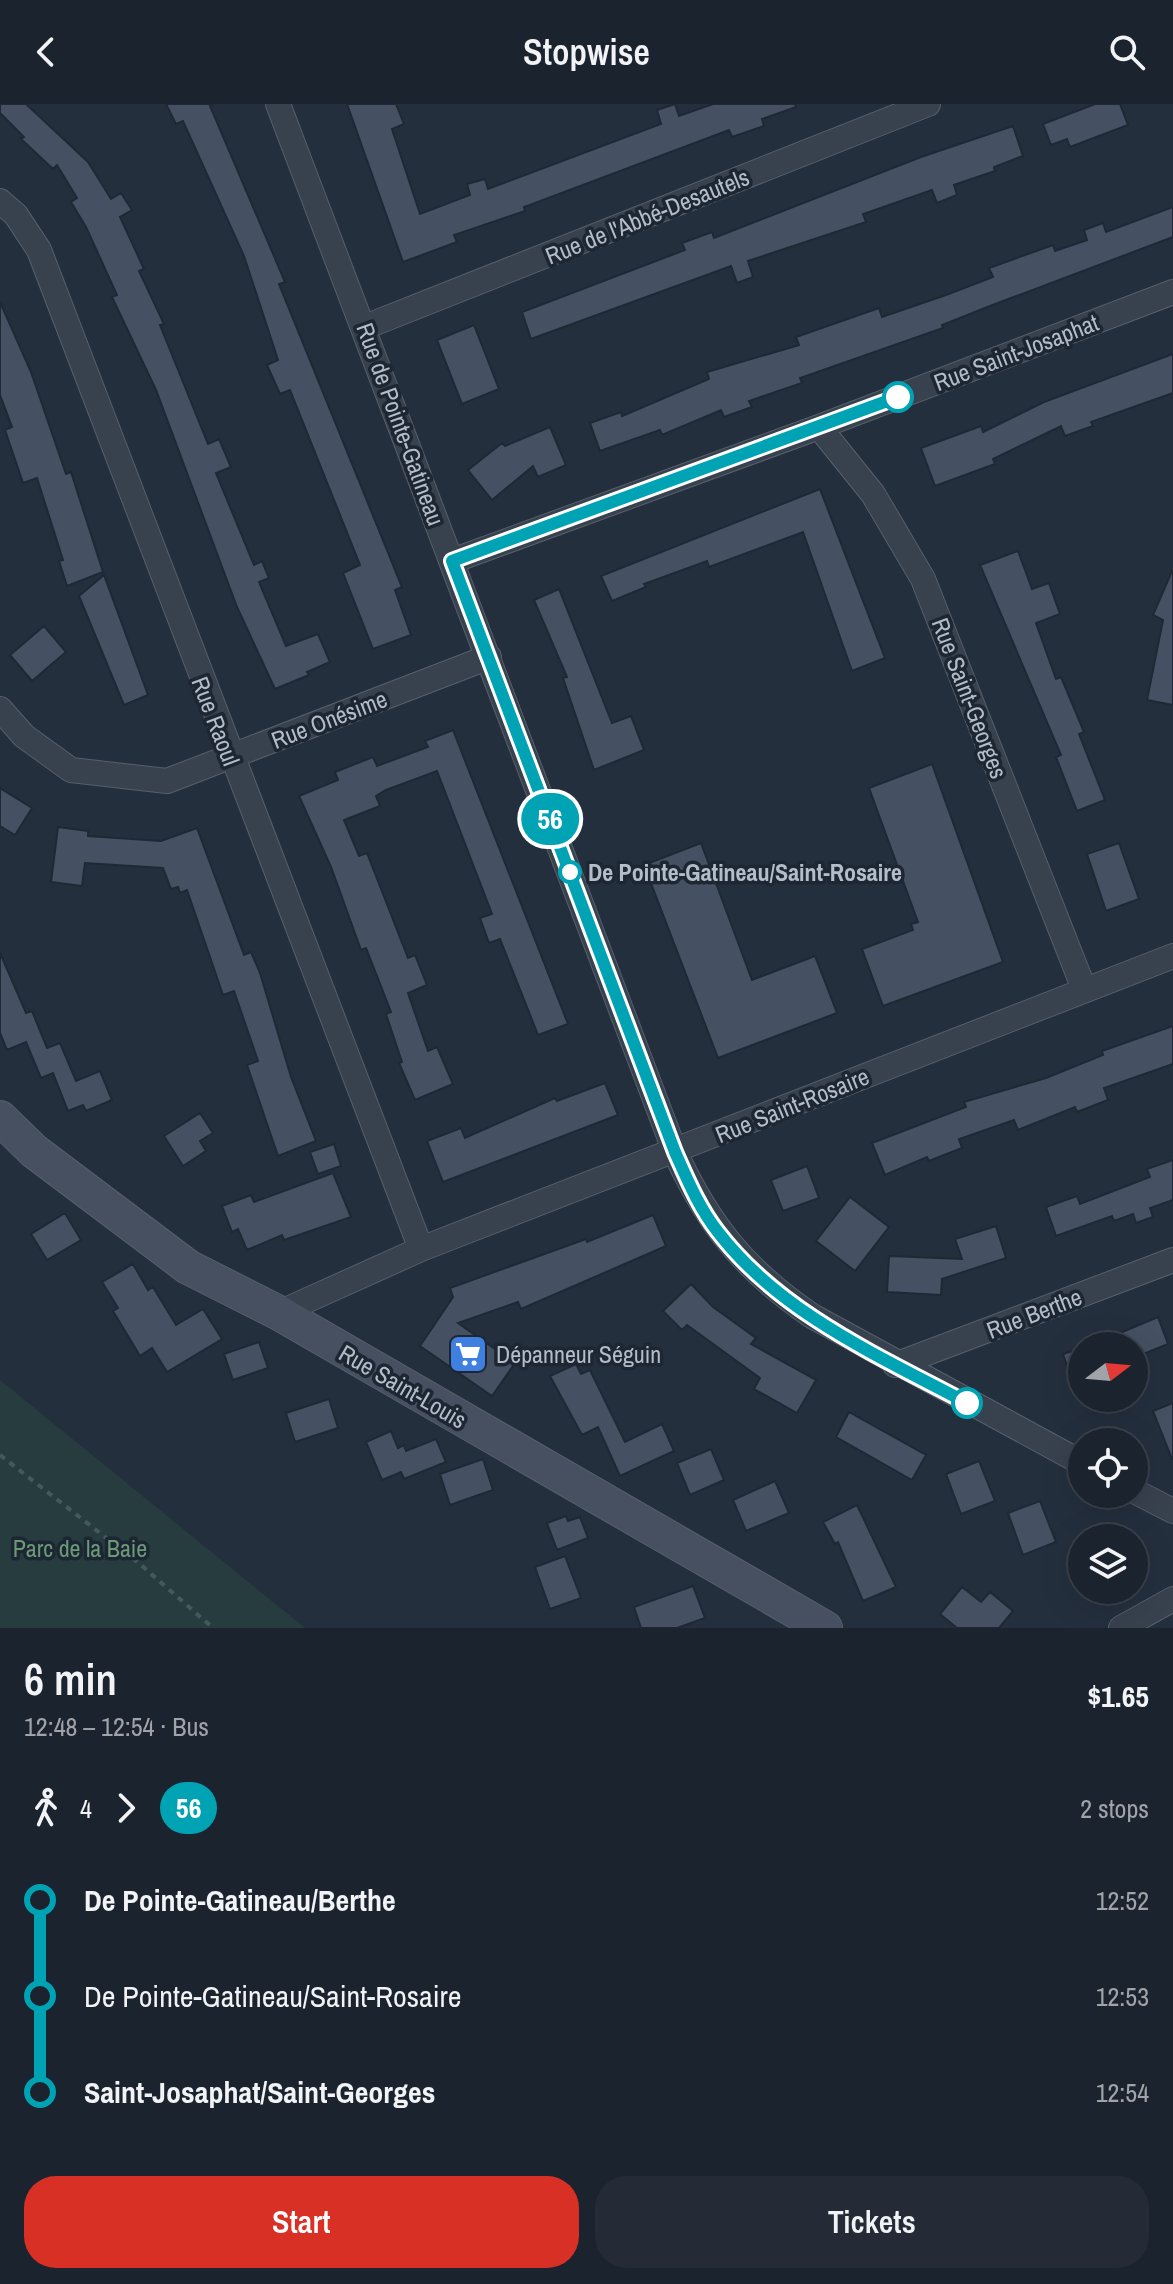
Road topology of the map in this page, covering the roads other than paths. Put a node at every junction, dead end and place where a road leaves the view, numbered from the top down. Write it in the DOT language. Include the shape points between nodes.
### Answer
graph roads {
  1 [pos="278,104"];
  2 [pos="928,104"];
  3 [pos="0,201"];
  4 [pos="1173,292"];
  5 [pos="365,327"];
  6 [pos="819,427"];
  7 [pos="452,561"];
  8 [pos="489,657"];
  9 [pos="0,709"];
  10 [pos="230,758"];
  11 [pos="1173,956"];
  12 [pos="1084,989"];
  13 [pos="0,1118"];
  14 [pos="675,1152"];
  15 [pos="421,1249"];
  16 [pos="1173,1260"];
  17 [pos="279,1313"];
  18 [pos="895,1365"];
  19 [pos="1068,1456"];
  20 [pos="1148,1498"];
  21 [pos="1173,1511"];
  22 [pos="1173,1599"];
  23 [pos="825,1628"];
  24 [pos="1121,1628"];
  1 -- 5 [label="street, Rue de Pointe-Gatineau"];
  2 -- 5 [label="street, Rue de l'Abbé-Desautels"];
  3 -- 10 [label="street, Rue Raoul" via="39,250"];
  4 -- 6 [label="street, Rue Saint-Josaphat"];
  5 -- 7 [label="street, Rue de Pointe-Gatineau"];
  6 -- 7 [label="street, Rue Saint-Josaphat"];
  6 -- 12 [label="street, Rue Saint-Georges" via="873,494 923,579"];
  7 -- 8 [label="street, Rue de Pointe-Gatineau"];
  8 -- 10 [label="street, Rue Onésime"];
  8 -- 14 [label="street, Rue de Pointe-Gatineau"];
  9 -- 10 [label="street, Rue Onésime" via="24,736 71,770 167,781"];
  10 -- 15 [label="street, Rue Raoul"];
  11 -- 12 [label="street, Rue Saint-Rosaire"];
  12 -- 14 [label="street, Rue Saint-Rosaire"];
  13 -- 17 [label="street, Rue Saint-Louis" via="34,1151 188,1267"];
  14 -- 15 [label="street, Rue Saint-Rosaire"];
  14 -- 18 [label="street, Rue de Pointe-Gatineau" via="716,1230 762,1279"];
  15 -- 17 [label="street, Rue Saint-Rosaire"];
  16 -- 18 [label="street, Rue Berthe"];
  17 -- 23 [label="street, Rue Saint-Louis"];
  18 -- 19 [label="street, Rue de Pointe-Gatineau"];
  20 -- 21 [label="street"];
  22 -- 24 [label="street"];
}
